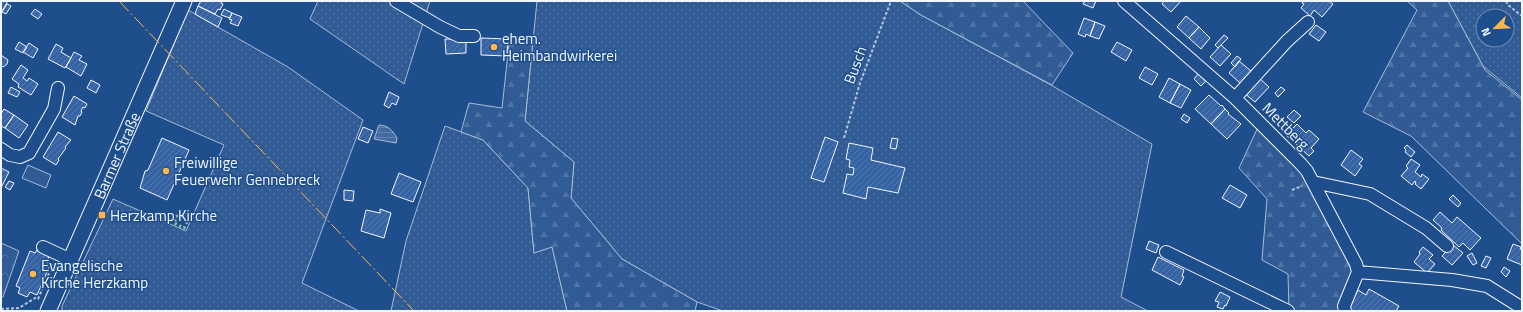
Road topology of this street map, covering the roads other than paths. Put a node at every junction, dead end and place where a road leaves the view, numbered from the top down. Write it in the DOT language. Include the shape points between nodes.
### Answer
graph roads {
  1 [pos="184,1"];
  2 [pos="396,1"];
  3 [pos="1124,1"];
  4 [pos="1308,22"];
  5 [pos="474,36"];
  6 [pos="58,88"];
  7 [pos="1235,98"];
  8 [pos="1,149"];
  9 [pos="1312,182"];
  10 [pos="1447,246"];
  11 [pos="43,247"];
  12 [pos="1166,252"];
  13 [pos="71,260"];
  14 [pos="1358,272"];
  15 [pos="1522,308"];
  16 [pos="50,310"];
  17 [pos="1288,311"];
  18 [pos="1345,311"];
  1 -- 13 [label="main road, Barmer Straße"];
  2 -- 5 [label="street" via="459,36"];
  3 -- 7 [label="street, Mettberg"];
  4 -- 7 [label="street"];
  6 -- 8 [label="street" via="54,109 29,153 20,157 10,155"];
  7 -- 9 [label="street, Mettberg" via="1301,164"];
  9 -- 10 [label="street" via="1370,194 1426,228"];
  9 -- 14 [label="street, Mettberg"];
  11 -- 13 [label="street"];
  12 -- 17 [label="street"];
  13 -- 16 [label="main road, Barmer Straße"];
  14 -- 15 [label="street" via="1452,280 1486,286"];
  14 -- 18 [label="street" via="1344,306"];
}
